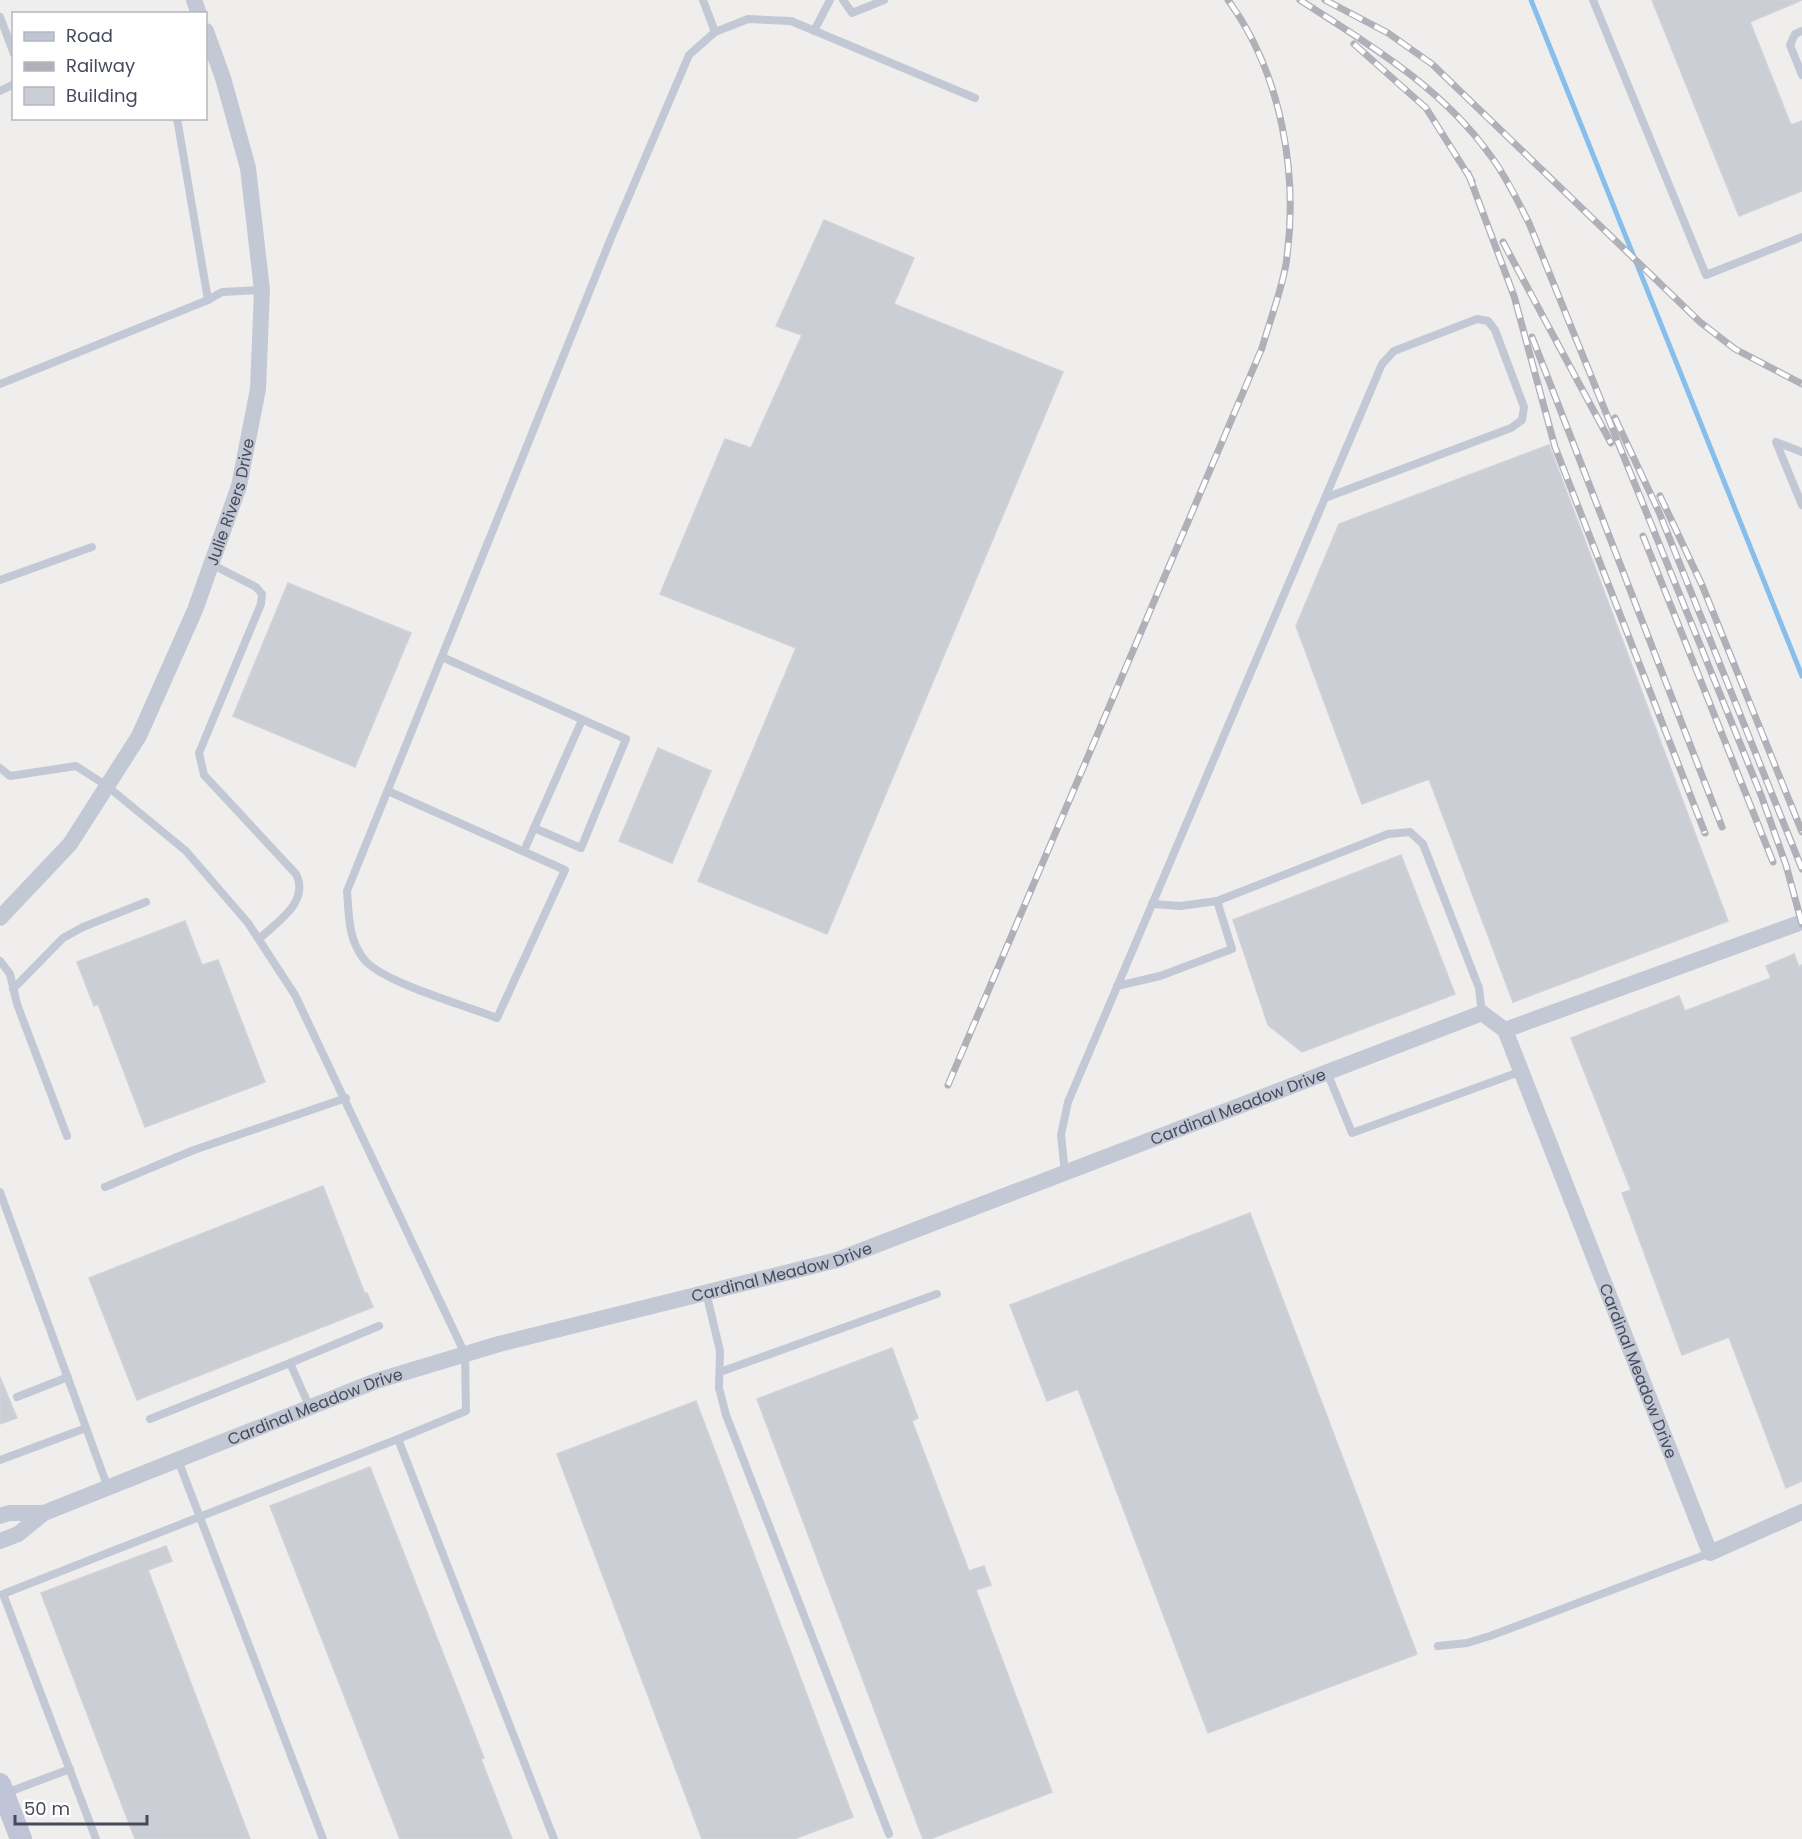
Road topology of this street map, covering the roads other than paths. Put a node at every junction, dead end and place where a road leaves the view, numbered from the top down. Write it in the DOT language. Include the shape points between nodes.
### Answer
graph roads {
  1 [pos="703,0"];
  2 [pos="830,0"];
  3 [pos="843,0"];
  4 [pos="884,0"];
  5 [pos="1593,0"];
  6 [pos="0,17"];
  7 [pos="814,31"];
  8 [pos="1802,31"];
  9 [pos="715,32"];
  10 [pos="207,34"];
  11 [pos="12,49"];
  12 [pos="1802,75"];
  13 [pos="975,98"];
  14 [pos="177,120"];
  15 [pos="1802,237"];
  16 [pos="262,290"];
  17 [pos="208,300"];
  18 [pos="0,384"];
  19 [pos="1802,452"];
  20 [pos="1325,498"];
  21 [pos="1802,505"];
  22 [pos="92,547"];
  23 [pos="211,564"];
  24 [pos="0,580"];
  25 [pos="442,657"];
  26 [pos="582,720"];
  27 [pos="0,768"];
  28 [pos="107,786"];
  29 [pos="388,791"];
  30 [pos="534,828"];
  31 [pos="524,851"];
  32 [pos="1217,901"];
  33 [pos="146,902"];
  34 [pos="1152,904"];
  35 [pos="0,918"];
  36 [pos="1802,922"];
  37 [pos="259,939"];
  38 [pos="0,961"];
  39 [pos="1117,986"];
  40 [pos="14,989"];
  41 [pos="1482,1013"];
  42 [pos="1505,1030"];
  43 [pos="1522,1071"];
  44 [pos="1328,1072"];
  45 [pos="346,1098"];
  46 [pos="67,1136"];
  47 [pos="1065,1173"];
  48 [pos="105,1187"];
  49 [pos="0,1192"];
  50 [pos="706,1292"];
  51 [pos="937,1294"];
  52 [pos="379,1326"];
  53 [pos="465,1354"];
  54 [pos="290,1363"];
  55 [pos="720,1372"];
  56 [pos="68,1377"];
  57 [pos="17,1397"];
  58 [pos="310,1408"];
  59 [pos="150,1419"];
  60 [pos="86,1428"];
  61 [pos="398,1439"];
  62 [pos="0,1460"];
  63 [pos="178,1460"];
  64 [pos="108,1488"];
  65 [pos="1802,1512"];
  66 [pos="44,1513"];
  67 [pos="0,1516"];
  68 [pos="199,1516"];
  69 [pos="0,1541"];
  70 [pos="1710,1553"];
  71 [pos="1438,1646"];
  72 [pos="70,1769"];
  73 [pos="2,1789"];
  74 [pos="889,1834"];
  75 [pos="21,1839"];
  76 [pos="96,1839"];
  77 [pos="323,1839"];
  78 [pos="554,1839"];
  1 -- 9 [label="lane"];
  2 -- 7 [label="lane"];
  3 -- 4 [label="lane" via="852,13"];
  5 -- 15 [label="lane" via="1706,275"];
  6 -- 11 [label="lane"];
  7 -- 9 [label="lane" via="791,21 748,19"];
  7 -- 13 [label="lane"];
  8 -- 12 [label="lane" via="1795,34 1790,45"];
  9 -- 25 [label="lane" via="689,55"];
  10 -- 16 [label="street, Julie Rivers Drive" via="248,168"];
  14 -- 17 [label="lane"];
  16 -- 17 [label="lane" via="222,292"];
  16 -- 23 [label="street, Julie Rivers Drive" via="258,389 238,486"];
  17 -- 18 [label="lane"];
  19 -- 21 [label="lane" via="1776,442"];
  20 -- 20 [label="lane" via="1382,364 1394,351 1477,319 1488,321 1524,407 1522,420 1511,428"];
  20 -- 34 [label="lane"];
  22 -- 24 [label="lane"];
  23 -- 28 [label="street, Julie Rivers Drive" via="195,610 139,736"];
  23 -- 37 [label="lane" via="262,594 199,753 199,764 204,775 301,883 300,896 292,908"];
  25 -- 26 [label="lane"];
  25 -- 29 [label="lane"];
  26 -- 30 [label="lane"];
  26 -- 30 [label="lane" via="626,740 581,848"];
  27 -- 28 [label="lane" via="10,776 76,766"];
  28 -- 35 [label="street, Julie Rivers Drive" via="70,844"];
  28 -- 37 [label="lane" via="186,851"];
  29 -- 31 [label="lane"];
  29 -- 31 [label="lane" via="347,891 350,931 364,959 395,980 497,1018 565,870"];
  30 -- 31 [label="lane"];
  32 -- 34 [label="lane" via="1180,906"];
  32 -- 39 [label="lane" via="1232,949 1160,976"];
  32 -- 41 [label="lane" via="1388,834 1410,832 1423,844 1479,988"];
  33 -- 40 [label="lane" via="63,938"];
  34 -- 39 [label="lane"];
  36 -- 42 [label="street"];
  37 -- 45 [label="lane" via="295,995"];
  38 -- 40 [label="lane" via="10,974"];
  39 -- 47 [label="lane" via="1068,1102 1061,1135"];
  40 -- 46 [label="lane"];
  41 -- 42 [label="street"];
  41 -- 44 [label="street, Cardinal Meadow Drive"];
  42 -- 43 [label="street, Cardinal Meadow Drive"];
  43 -- 44 [label="lane" via="1352,1133"];
  43 -- 70 [label="street, Cardinal Meadow Drive"];
  44 -- 47 [label="street, Cardinal Meadow Drive"];
  45 -- 48 [label="lane" via="194,1150"];
  45 -- 53 [label="lane"];
  47 -- 50 [label="street, Cardinal Meadow Drive" via="837,1260"];
  49 -- 56 [label="lane"];
  50 -- 53 [label="street, Cardinal Meadow Drive"];
  50 -- 55 [label="lane" via="720,1351"];
  51 -- 55 [label="lane"];
  52 -- 54 [label="lane"];
  53 -- 58 [label="street, Cardinal Meadow Drive" via="376,1381"];
  53 -- 61 [label="lane" via="466,1411"];
  54 -- 58 [label="lane"];
  54 -- 59 [label="lane"];
  55 -- 74 [label="lane" via="718,1388 726,1415"];
  56 -- 57 [label="lane"];
  56 -- 60 [label="lane"];
  58 -- 63 [label="street, Cardinal Meadow Drive"];
  60 -- 62 [label="lane"];
  60 -- 64 [label="lane"];
  61 -- 68 [label="lane"];
  61 -- 78 [label="lane"];
  63 -- 64 [label="street, Cardinal Meadow Drive"];
  63 -- 68 [label="lane"];
  64 -- 66 [label="street, Cardinal Meadow Drive"];
  65 -- 70 [label="street"];
  66 -- 67 [label="street, Cardinal Meadow Drive"];
  66 -- 69 [label="street, Cardinal Meadow Drive" via="18,1534"];
  68 -- 72 [label="lane" via="3,1594"];
  68 -- 77 [label="lane"];
  70 -- 71 [label="lane" via="1490,1636"];
  72 -- 73 [label="lane"];
  72 -- 76 [label="lane"];
  73 -- 75 [label="main road"];
}
